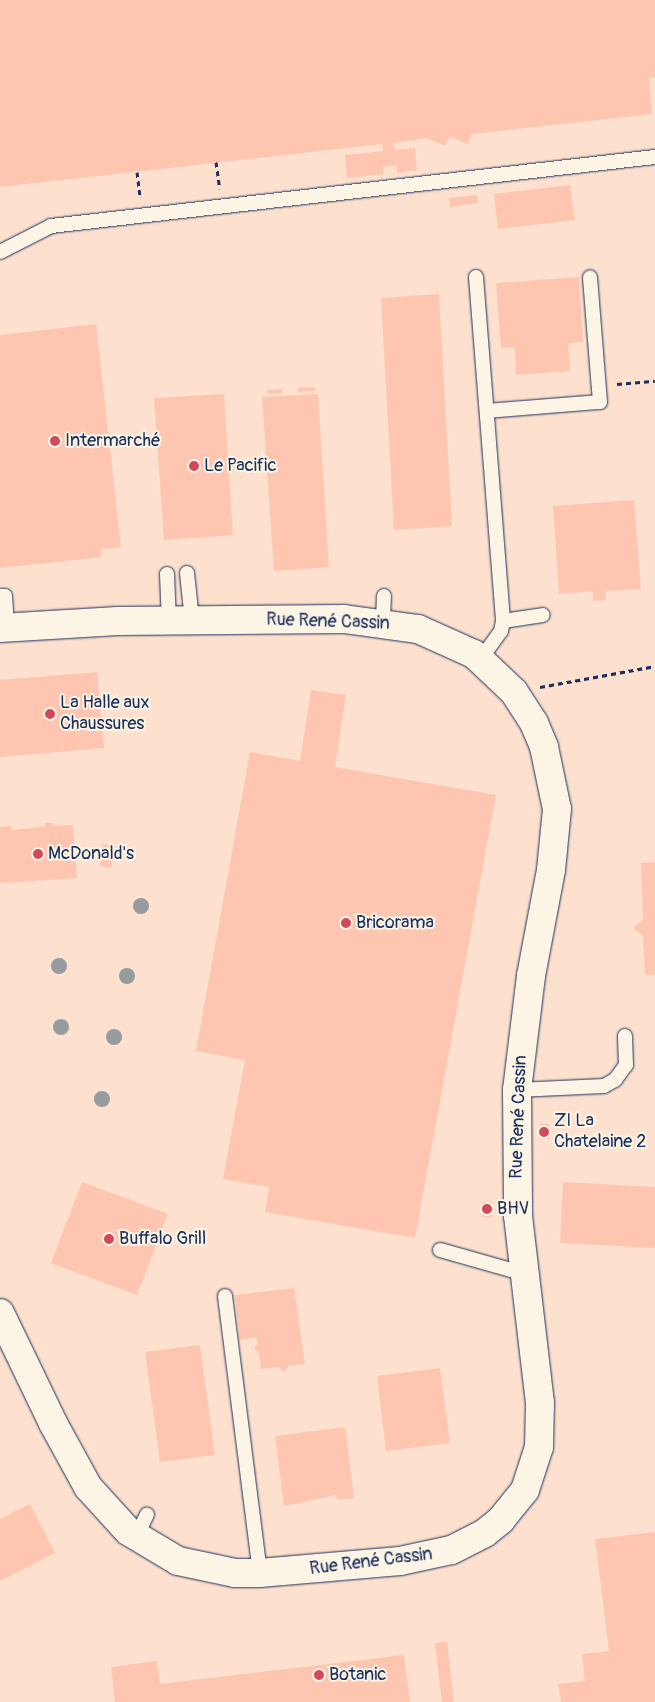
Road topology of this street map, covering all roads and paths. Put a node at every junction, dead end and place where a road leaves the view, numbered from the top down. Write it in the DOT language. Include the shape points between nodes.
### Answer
graph roads {
  1 [pos="655,157"];
  2 [pos="216,162"];
  3 [pos="137,172"];
  4 [pos="222,206"];
  5 [pos="142,216"];
  6 [pos="0,252"];
  7 [pos="590,276"];
  8 [pos="476,277"];
  9 [pos="655,381"];
  10 [pos="598,385"];
  11 [pos="487,411"];
  12 [pos="187,573"];
  13 [pos="167,574"];
  14 [pos="0,596"];
  15 [pos="543,615"];
  16 [pos="180,621"];
  17 [pos="503,621"];
  18 [pos="4,628"];
  19 [pos="481,659"];
  20 [pos="655,666"];
  21 [pos="571,681"];
  22 [pos="625,1036"];
  23 [pos="517,1090"];
  24 [pos="440,1250"];
  25 [pos="522,1273"];
  26 [pos="225,1296"];
  27 [pos="0,1313"];
  28 [pos="260,1573"];
  1 -- 4 [label="lane"];
  2 -- 4 [label="path"];
  3 -- 5 [label="path"];
  4 -- 5 [label="lane"];
  5 -- 6 [label="lane" via="51,226"];
  7 -- 10 [label="lane"];
  8 -- 11 [label="lane"];
  9 -- 10 [label="path"];
  10 -- 11 [label="lane" via="600,402"];
  11 -- 17 [label="lane"];
  12 -- 16 [label="lane"];
  13 -- 16 [label="lane"];
  14 -- 18 [label="lane" via="5,596"];
  15 -- 17 [label="lane"];
  16 -- 18 [label="street, Rue René Cassin"];
  16 -- 19 [label="street, Rue René Cassin" via="344,619 383,609"];
  17 -- 19 [label="lane" via="501,631"];
  19 -- 23 [label="street, Rue René Cassin" via="514,692 534,723 551,769 557,808 556,839 531,976"];
  20 -- 21 [label="path"];
  22 -- 23 [label="lane" via="626,1065 615,1080 604,1086"];
  23 -- 25 [label="street, Rue René Cassin"];
  24 -- 25 [label="lane"];
  25 -- 28 [label="street, Rue René Cassin" via="540,1424 532,1472 515,1505 485,1533 451,1550 400,1561"];
  26 -- 28 [label="lane"];
  27 -- 28 [label="street, Rue René Cassin" via="72,1461 107,1511 142,1526 178,1561 235,1573"];
}
